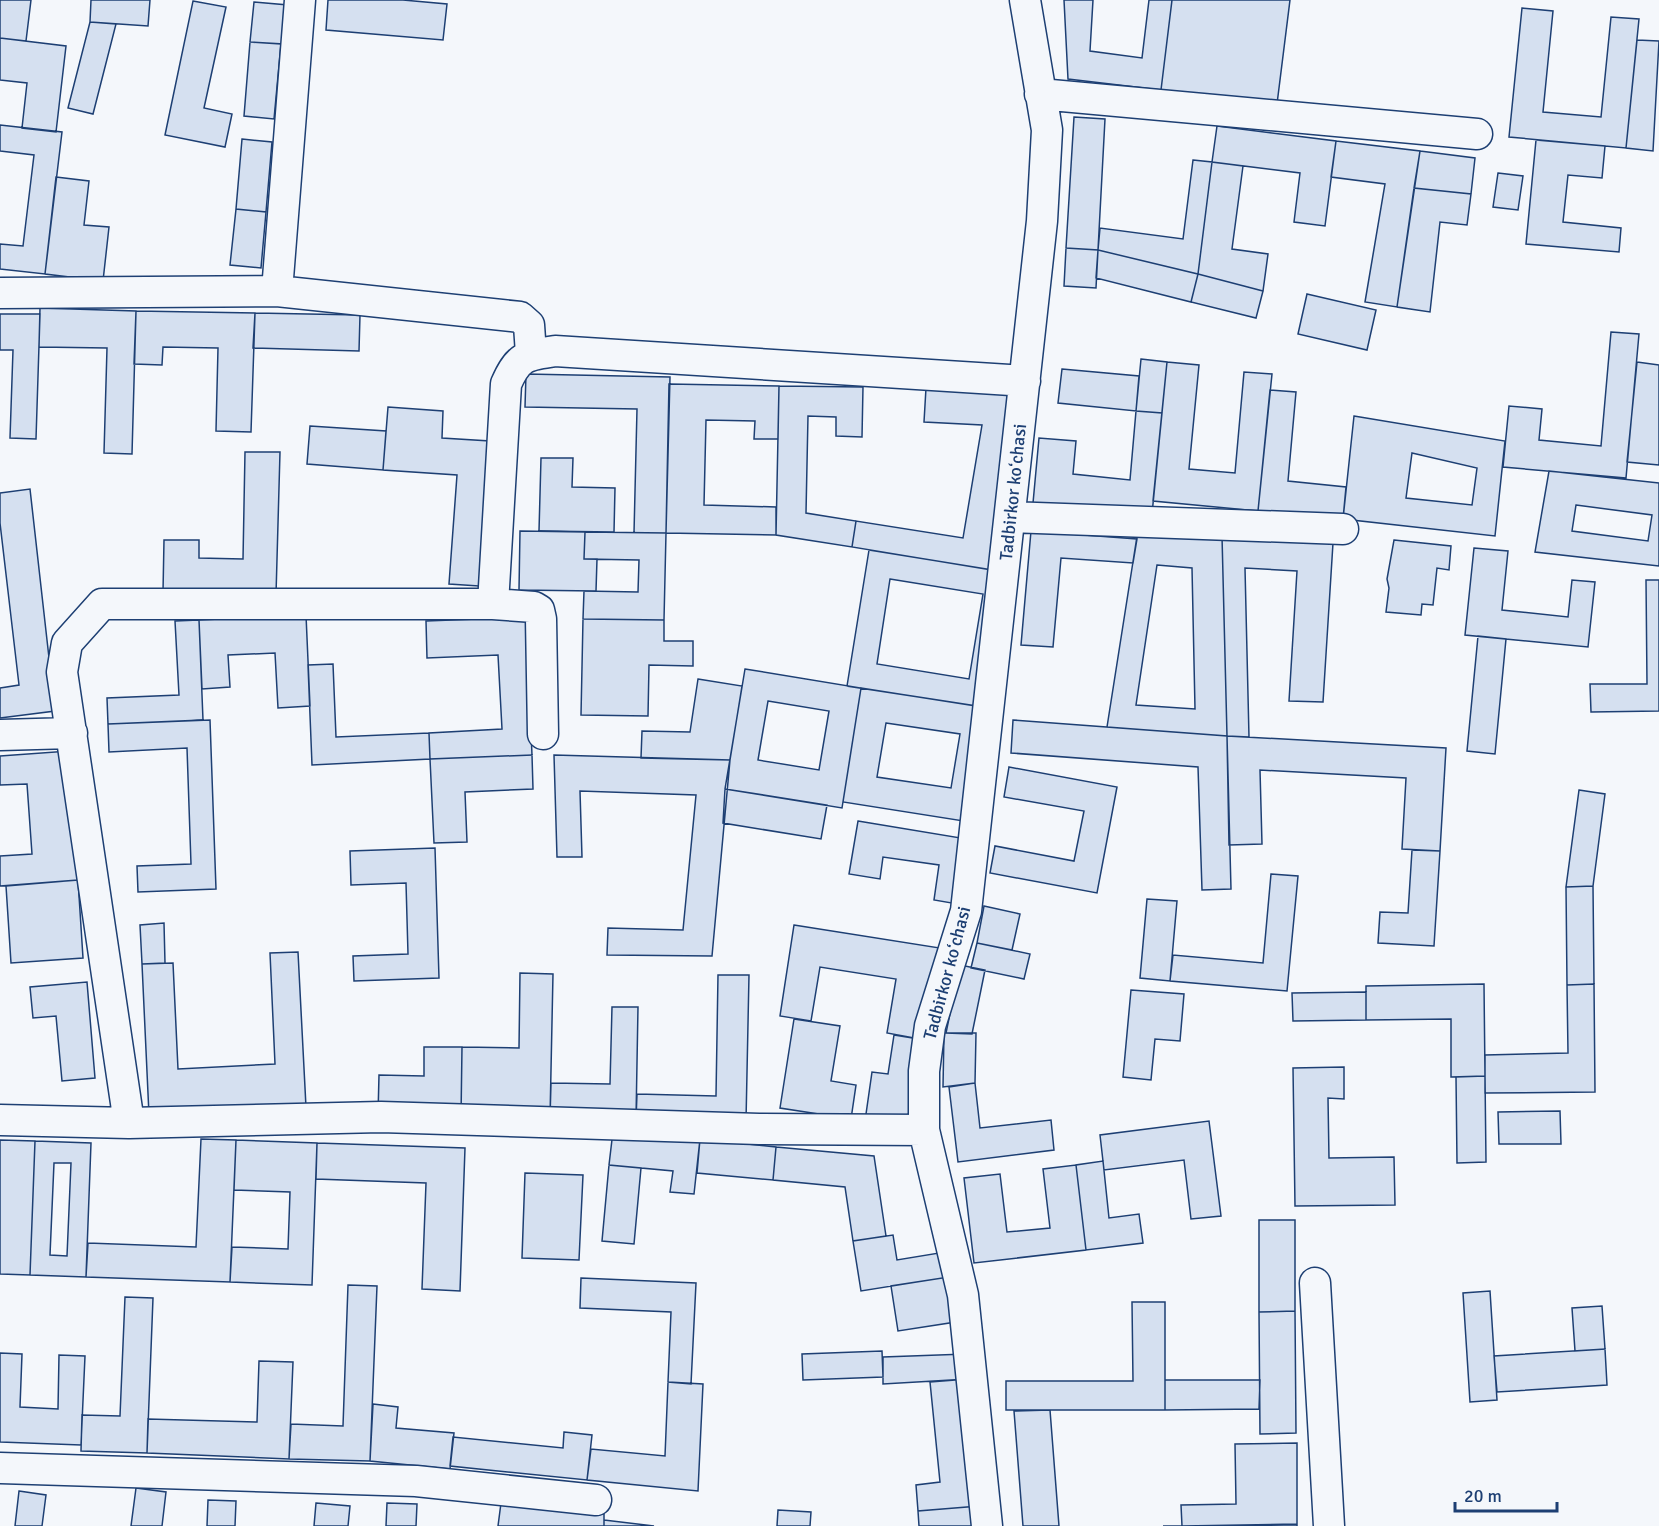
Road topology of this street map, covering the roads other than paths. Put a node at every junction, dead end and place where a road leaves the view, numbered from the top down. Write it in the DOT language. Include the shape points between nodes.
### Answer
graph roads {
  1 [pos="300,0"];
  2 [pos="1025,0"];
  3 [pos="1040,94"];
  4 [pos="1477,134"];
  5 [pos="277,291"];
  6 [pos="0,293"];
  7 [pos="531,354"];
  8 [pos="1025,381"];
  9 [pos="1011,517"];
  10 [pos="1343,529"];
  11 [pos="493,604"];
  12 [pos="72,733"];
  13 [pos="543,734"];
  14 [pos="0,735"];
  15 [pos="0,1120"];
  16 [pos="129,1123"];
  17 [pos="924,1130"];
  18 [pos="1315,1283"];
  19 [pos="0,1468"];
  20 [pos="596,1500"];
  21 [pos="987,1526"];
  22 [pos="1329,1526"];
  1 -- 5 [label="street"];
  2 -- 3 [label="street, Tadbirkor koʻchasi"];
  3 -- 4 [label="street"];
  3 -- 8 [label="street, Tadbirkor koʻchasi" via="1047,130"];
  5 -- 6 [label="street"];
  5 -- 7 [label="street" via="520,317 529,325"];
  7 -- 8 [label="street" via="555,351"];
  7 -- 11 [label="street" via="515,363 506,384"];
  8 -- 9 [label="street, Tadbirkor koʻchasi"];
  9 -- 10 [label="street"];
  9 -- 17 [label="street, Tadbirkor koʻchasi" via="966,911 930,1026 924,1071"];
  11 -- 12 [label="street" via="102,604 67,643 62,672"];
  11 -- 13 [label="street" via="539,610"];
  12 -- 14 [label="street"];
  12 -- 16 [label="street"];
  15 -- 16 [label="street"];
  16 -- 17 [label="street" via="381,1117"];
  17 -- 21 [label="street, Tadbirkor koʻchasi" via="963,1295"];
  18 -- 22 [label="street"];
  19 -- 20 [label="street" via="416,1481"];
}
